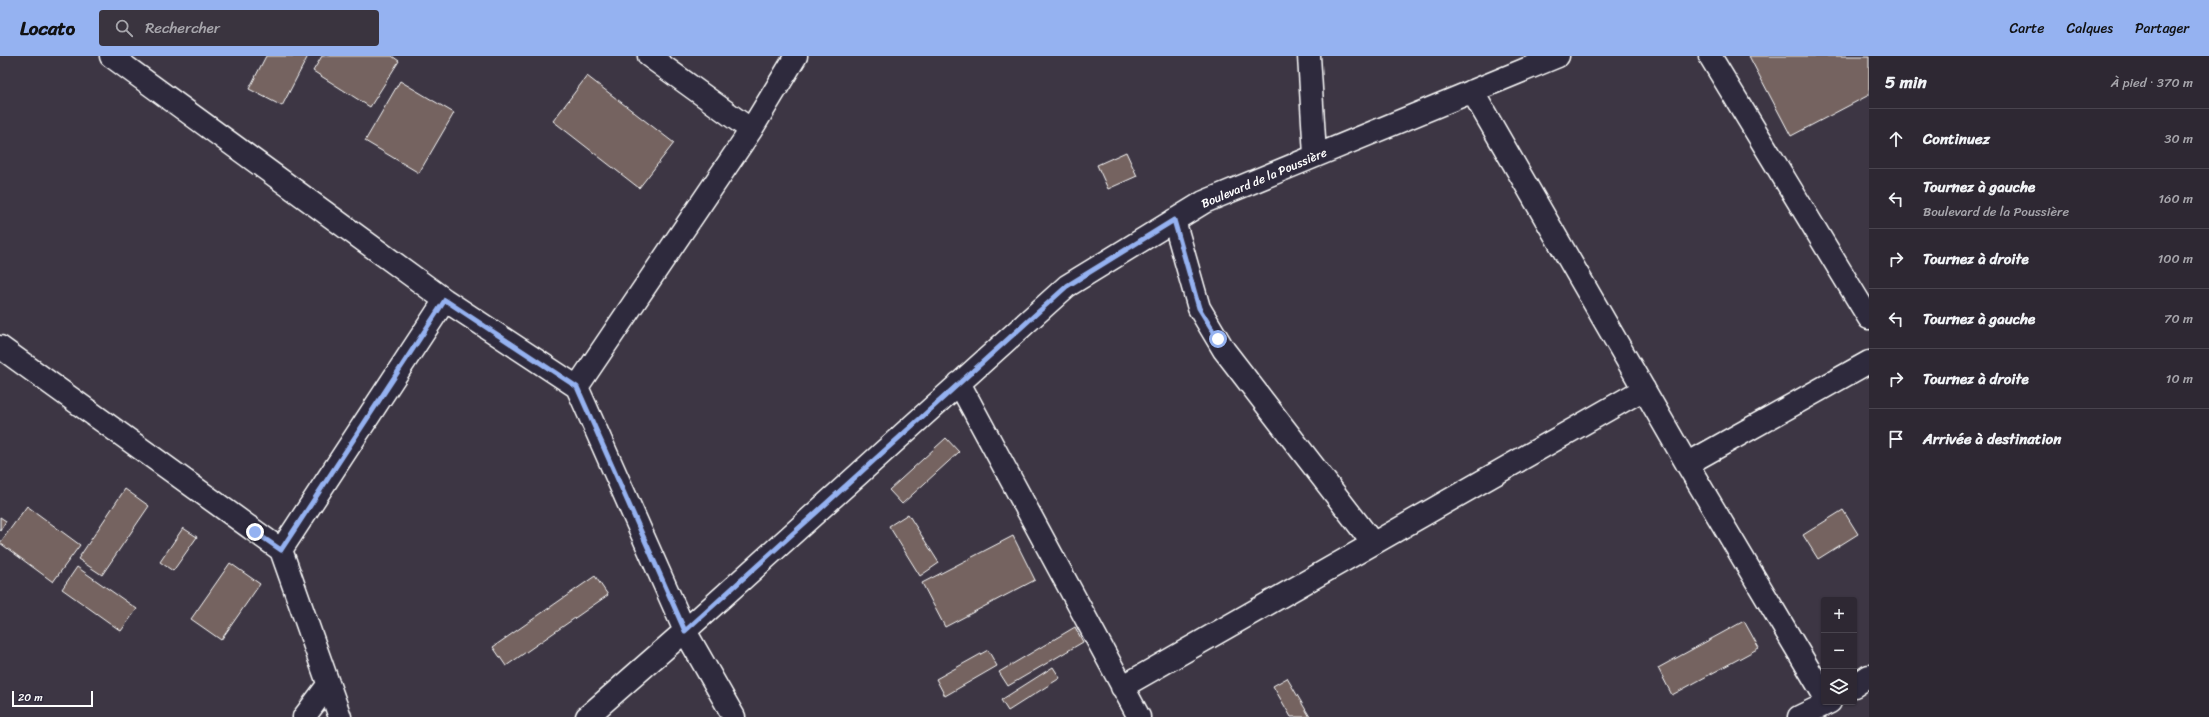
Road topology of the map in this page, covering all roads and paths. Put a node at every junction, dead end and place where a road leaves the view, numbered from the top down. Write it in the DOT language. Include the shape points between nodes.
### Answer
graph roads {
  1 [pos="111,56"];
  2 [pos="649,56"];
  3 [pos="796,56"];
  4 [pos="1309,56"];
  5 [pos="1558,56"];
  6 [pos="1710,56"];
  7 [pos="1472,91"];
  8 [pos="751,130"];
  9 [pos="1316,155"];
  10 [pos="1174,220"];
  11 [pos="445,300"];
  12 [pos="1869,318"];
  13 [pos="0,347"];
  14 [pos="1869,362"];
  15 [pos="959,383"];
  16 [pos="577,387"];
  17 [pos="1644,389"];
  18 [pos="1687,464"];
  19 [pos="1372,542"];
  20 [pos="281,550"];
  21 [pos="685,631"];
  22 [pos="1869,676"];
  23 [pos="1857,684"];
  24 [pos="328,685"];
  25 [pos="1122,687"];
  26 [pos="1821,690"];
  27 [pos="1827,705"];
  28 [pos="304,717"];
  29 [pos="340,717"];
  30 [pos="587,717"];
  31 [pos="734,717"];
  32 [pos="1139,717"];
  33 [pos="1799,717"];
  1 -- 11 [label="street"];
  2 -- 8 [label="street"];
  3 -- 8 [label="street"];
  4 -- 9 [label="street"];
  5 -- 7 [label="street, Boulevard de la Poussière"];
  6 -- 12 [label="street"];
  7 -- 9 [label="street, Boulevard de la Poussière"];
  7 -- 17 [label="street"];
  8 -- 16 [label="street"];
  9 -- 10 [label="street, Boulevard de la Poussière" via="1204,202"];
  10 -- 15 [label="street, Boulevard de la Poussière" via="1067,286"];
  10 -- 19 [label="street" via="1199,308 1224,350"];
  11 -- 16 [label="street"];
  11 -- 20 [label="street"];
  13 -- 20 [label="street"];
  14 -- 18 [label="street"];
  15 -- 21 [label="street, Boulevard de la Poussière"];
  15 -- 25 [label="street"];
  16 -- 21 [label="street"];
  17 -- 18 [label="street"];
  17 -- 19 [label="street"];
  18 -- 26 [label="street"];
  19 -- 25 [label="street"];
  20 -- 24 [label="street"];
  21 -- 30 [label="street, Boulevard de la Poussière"];
  21 -- 31 [label="street"];
  22 -- 23 [label="street"];
  24 -- 28 [label="street"];
  24 -- 29 [label="street"];
  25 -- 32 [label="street"];
  27 -- 33 [label="street"];
}
